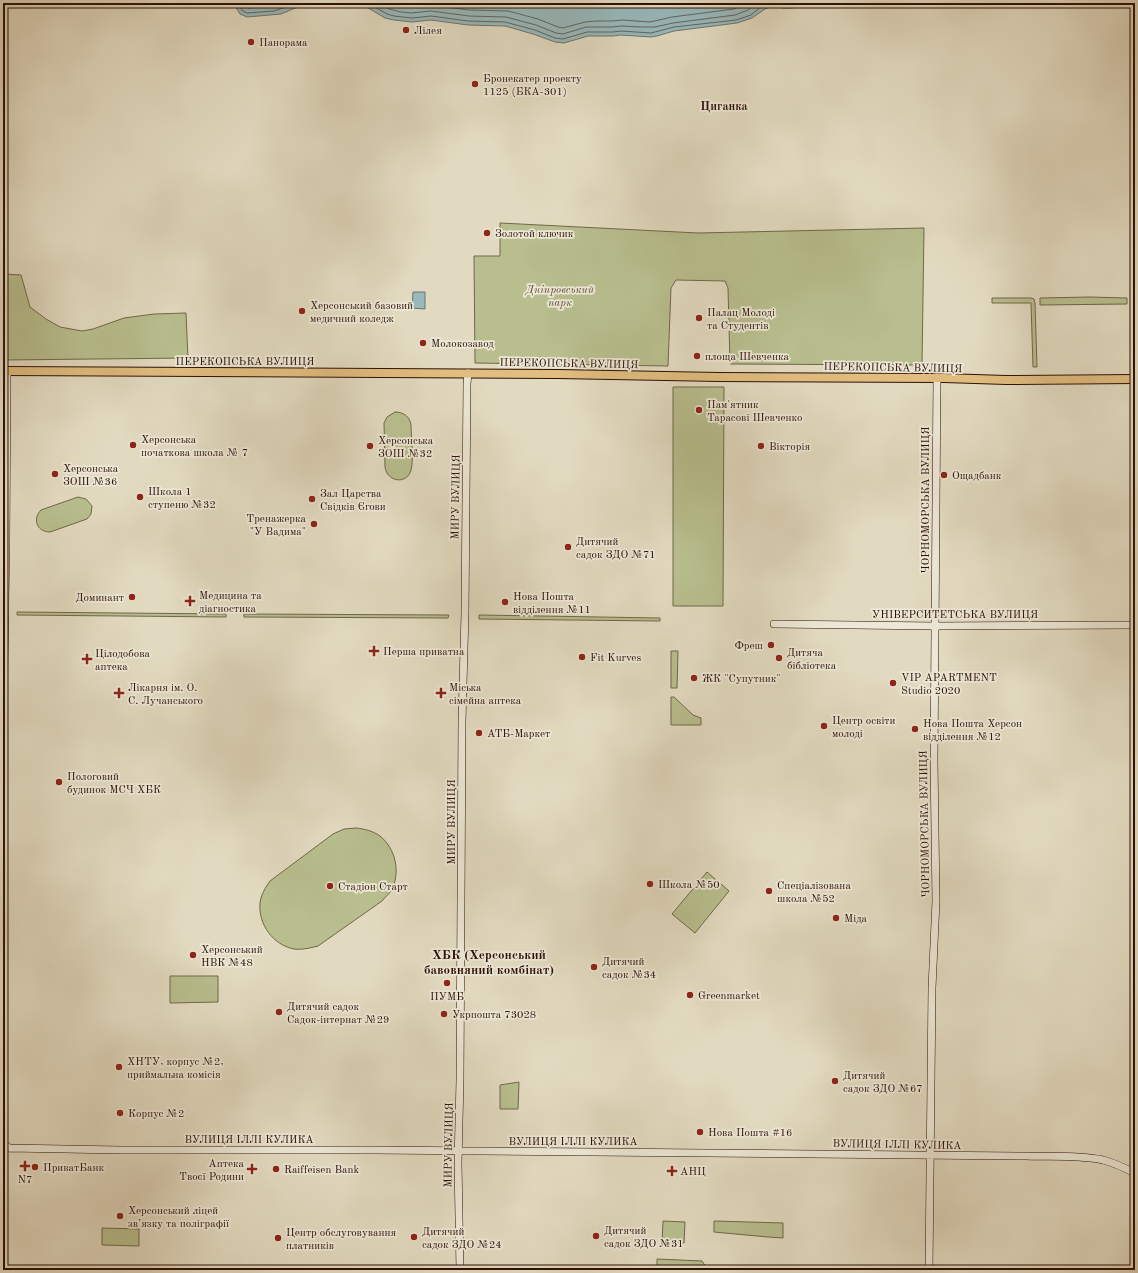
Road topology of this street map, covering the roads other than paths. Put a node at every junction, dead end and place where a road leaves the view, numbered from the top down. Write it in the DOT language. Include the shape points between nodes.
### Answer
graph roads {
  1 [pos="5,371"];
  2 [pos="468,373"];
  3 [pos="937,378"];
  4 [pos="1135,379"];
  5 [pos="774,624"];
  6 [pos="1135,625"];
  7 [pos="935,626"];
  8 [pos="3,729"];
  9 [pos="3,1143"];
  10 [pos="6,1150"];
  11 [pos="459,1152"];
  12 [pos="930,1155"];
  13 [pos="1135,1173"];
  14 [pos="460,1270"];
  15 [pos="929,1270"];
  1 -- 2 [label="main road, ПЕРЕКОПСЬКА ВУЛИЦЯ"];
  1 -- 8 [label="street" via="6,562"];
  2 -- 3 [label="main road, ПЕРЕКОПСЬКА ВУЛИЦЯ"];
  2 -- 11 [label="street, МИРУ ВУЛИЦЯ"];
  3 -- 4 [label="main road, ПЕРЕКОПСЬКА ВУЛИЦЯ"];
  3 -- 7 [label="street, ЧОРНОМОРСЬКА ВУЛИЦЯ"];
  5 -- 7 [label="street, УНІВЕРСИТЕТСЬКА ВУЛИЦЯ"];
  6 -- 7 [label="street, УНІВЕРСИТЕТСЬКА ВУЛИЦЯ"];
  7 -- 12 [label="street, ЧОРНОМОРСЬКА ВУЛИЦЯ" via="936,901"];
  9 -- 10 [label="street"];
  10 -- 11 [label="street, ВУЛИЦЯ ІЛЛІ КУЛИКА"];
  11 -- 12 [label="street, ВУЛИЦЯ ІЛЛІ КУЛИКА"];
  11 -- 14 [label="street, МИРУ ВУЛИЦЯ"];
  12 -- 13 [label="street, ВУЛИЦЯ ІЛЛІ КУЛИКА" via="1087,1158 1103,1160"];
  12 -- 15 [label="street, ЧОРНОМОРСЬКА ВУЛИЦЯ"];
}
